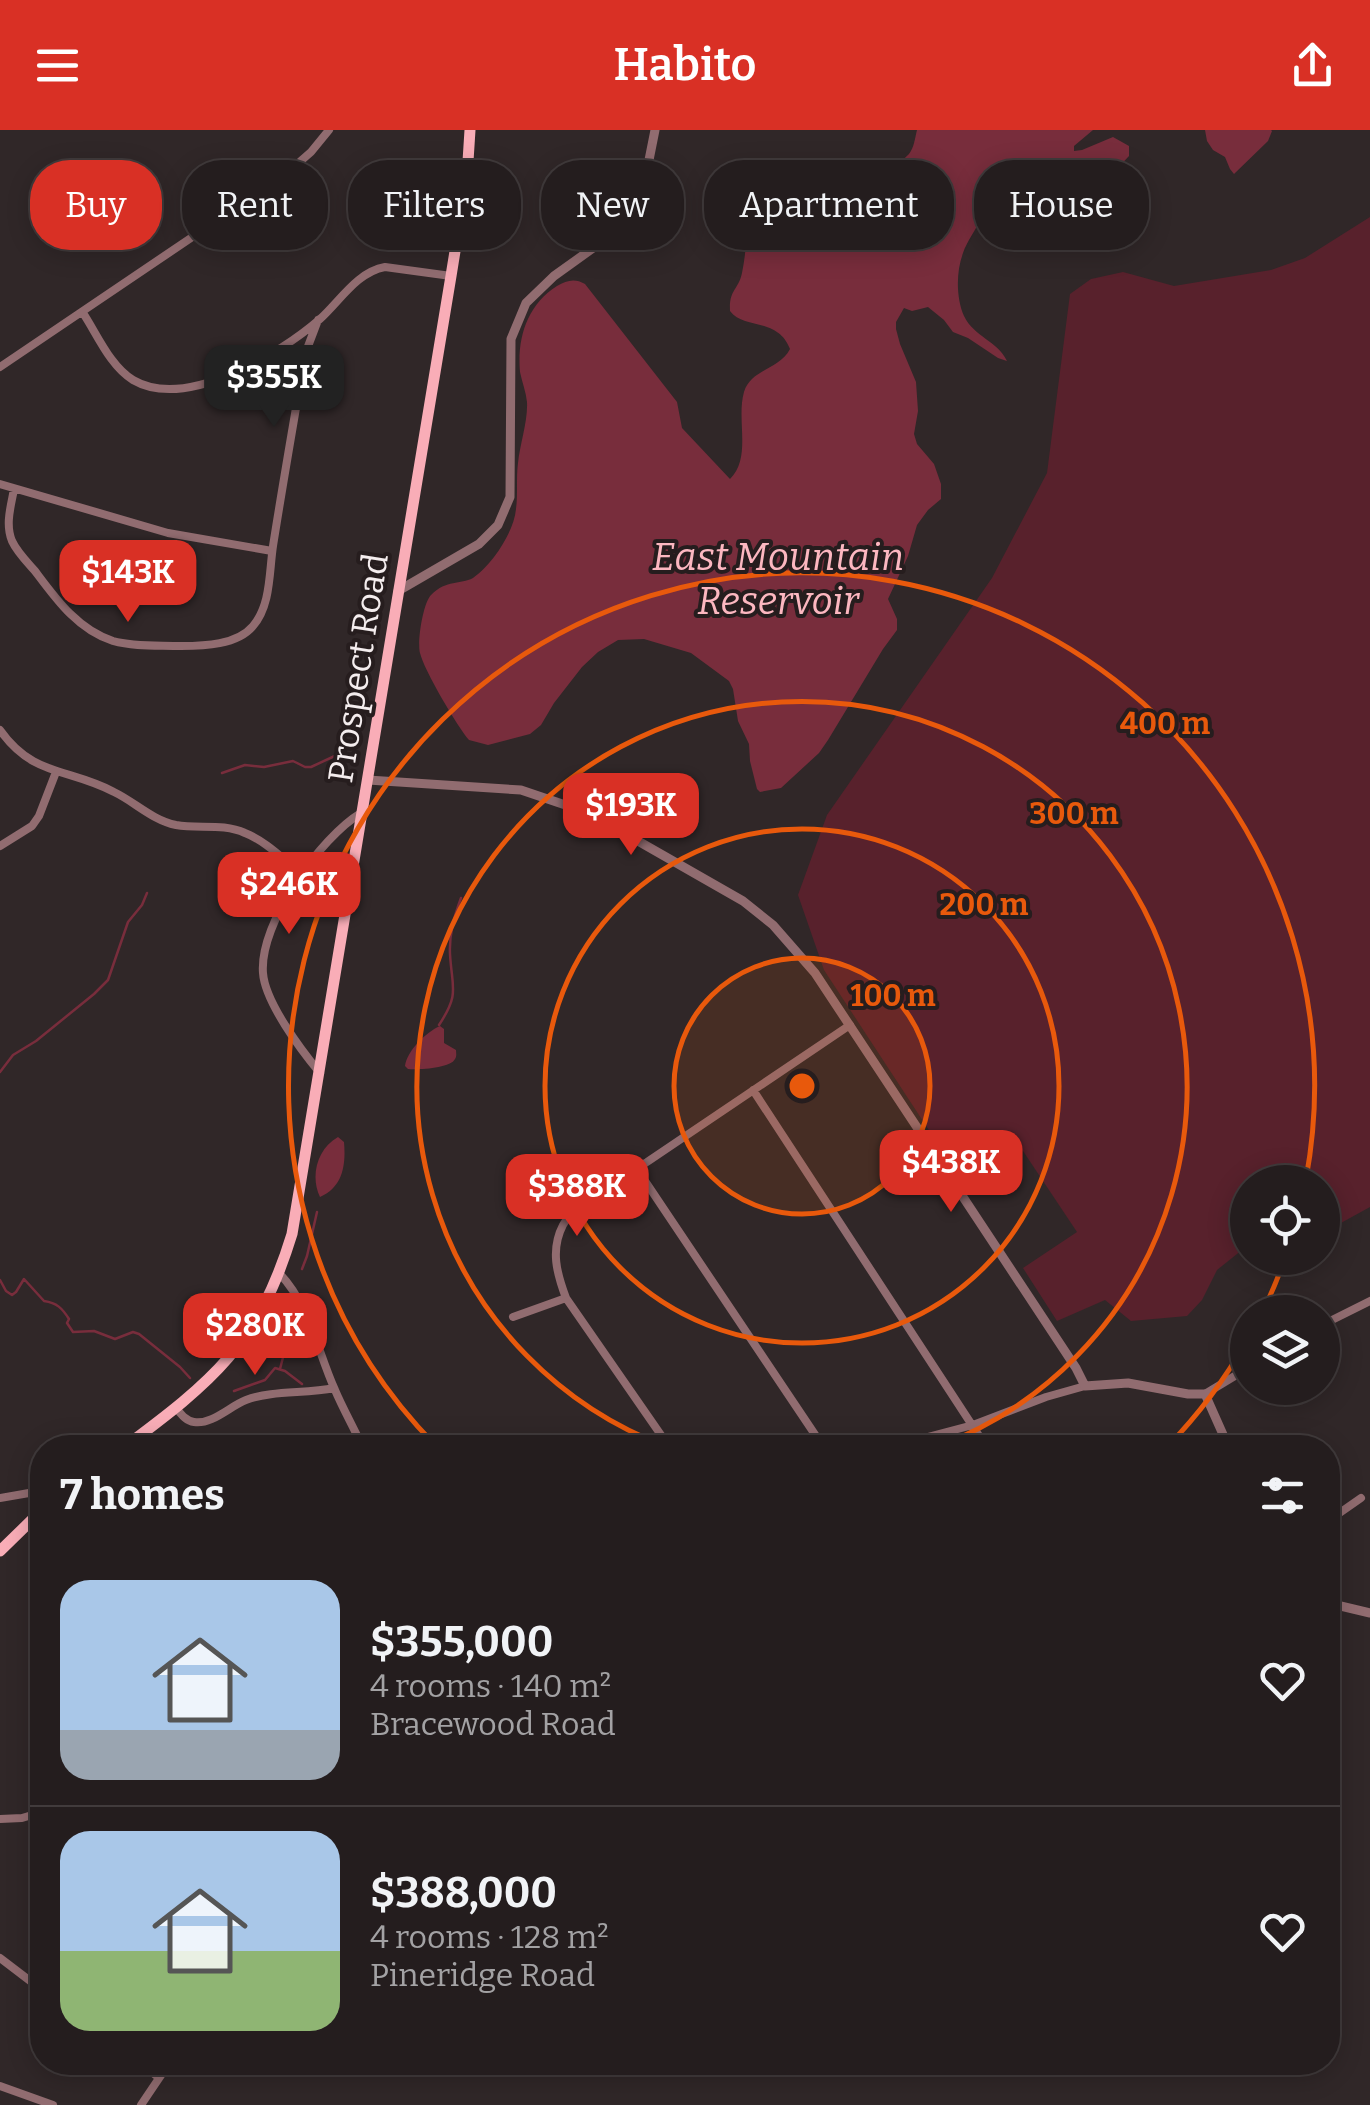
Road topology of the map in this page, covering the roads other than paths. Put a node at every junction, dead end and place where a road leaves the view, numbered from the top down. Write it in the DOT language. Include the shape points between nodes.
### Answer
graph roads {
  1 [pos="328,130"];
  2 [pos="470,130"];
  3 [pos="655,130"];
  4 [pos="451,276"];
  5 [pos="83,312"];
  6 [pos="318,320"];
  7 [pos="274,351"];
  8 [pos="0,367"];
  9 [pos="302,373"];
  10 [pos="0,484"];
  11 [pos="14,488"];
  12 [pos="272,551"];
  13 [pos="398,591"];
  14 [pos="0,730"];
  15 [pos="56,772"];
  16 [pos="368,780"];
  17 [pos="362,812"];
  18 [pos="0,846"];
  19 [pos="302,874"];
  20 [pos="850,1025"];
  21 [pos="320,1073"];
  22 [pos="754,1090"];
  23 [pos="637,1168"];
  24 [pos="280,1274"];
  25 [pos="566,1298"];
  26 [pos="1370,1300"];
  27 [pos="1340,1316"];
  28 [pos="513,1317"];
  29 [pos="1230,1379"];
  30 [pos="1086,1386"];
  31 [pos="334,1388"];
  32 [pos="1206,1394"];
  33 [pos="176,1408"];
  34 [pos="973,1426"];
  35 [pos="141,1435"];
  36 [pos="358,1435"];
  37 [pos="661,1435"];
  38 [pos="815,1435"];
  39 [pos="937,1435"];
  40 [pos="979,1435"];
  41 [pos="1223,1435"];
  42 [pos="30,1493"];
  43 [pos="0,1498"];
  44 [pos="1361,1498"];
  45 [pos="1340,1513"];
  46 [pos="30,1521"];
  47 [pos="0,1550"];
  48 [pos="1340,1606"];
  49 [pos="1370,1613"];
  50 [pos="30,1816"];
  51 [pos="0,1819"];
  52 [pos="0,1958"];
  53 [pos="30,1981"];
  54 [pos="155,2075"];
  55 [pos="161,2075"];
  56 [pos="159,2078"];
  57 [pos="0,2086"];
  58 [pos="53,2105"];
  59 [pos="142,2105"];
  1 -- 5 [label="street" via="287,173"];
  2 -- 4 [label="main road, Prospect Road"];
  3 -- 13 [label="street" via="642,195 630,217 526,302 511,339 510,497 498,525 479,544"];
  4 -- 6 [label="street" via="374,269"];
  4 -- 13 [label="main road, Prospect Road"];
  5 -- 7 [label="street" via="114,361 149,386 208,383"];
  5 -- 8 [label="street"];
  6 -- 7 [label="street"];
  6 -- 9 [label="street"];
  7 -- 9 [label="street" via="293,359"];
  9 -- 12 [label="street"];
  10 -- 11 [label="street"];
  11 -- 12 [label="street" via="168,533"];
  11 -- 12 [label="street" via="8,521 20,552 76,620 114,641 200,646 239,637 262,612"];
  13 -- 16 [label="main road, Prospect Road"];
  14 -- 15 [label="street" via="26,758"];
  15 -- 18 [label="street" via="32,826"];
  15 -- 19 [label="street" via="107,788 167,822 246,833"];
  16 -- 17 [label="main road, Prospect Road"];
  16 -- 20 [label="street" via="521,790 589,813 774,924"];
  17 -- 19 [label="street" via="338,828"];
  17 -- 21 [label="main road, Prospect Road"];
  19 -- 21 [label="street" via="270,934 262,972 284,1022"];
  20 -- 22 [label="street"];
  20 -- 30 [label="street"];
  21 -- 24 [label="main road, Prospect Road"];
  22 -- 23 [label="street"];
  22 -- 34 [label="street"];
  23 -- 25 [label="street" via="580,1203 561,1228 555,1259"];
  23 -- 38 [label="street"];
  24 -- 31 [label="street" via="303,1307"];
  24 -- 33 [label="main road, Prospect Road" via="239,1346"];
  25 -- 28 [label="street"];
  25 -- 37 [label="street"];
  26 -- 27 [label="street"];
  29 -- 32 [label="street"];
  30 -- 32 [label="street" via="1128,1383"];
  30 -- 34 [label="street"];
  31 -- 33 [label="street" via="247,1399 200,1422 190,1422"];
  31 -- 36 [label="street"];
  32 -- 41 [label="street"];
  33 -- 35 [label="main road, Prospect Road"];
  34 -- 39 [label="street"];
  34 -- 40 [label="street"];
  42 -- 43 [label="street"];
  44 -- 45 [label="street"];
  46 -- 47 [label="main road"];
  48 -- 49 [label="street"];
  50 -- 51 [label="street"];
  52 -- 53 [label="street"];
  54 -- 56 [label="street"];
  55 -- 56 [label="street"];
  56 -- 59 [label="street"];
  57 -- 58 [label="street"];
}
